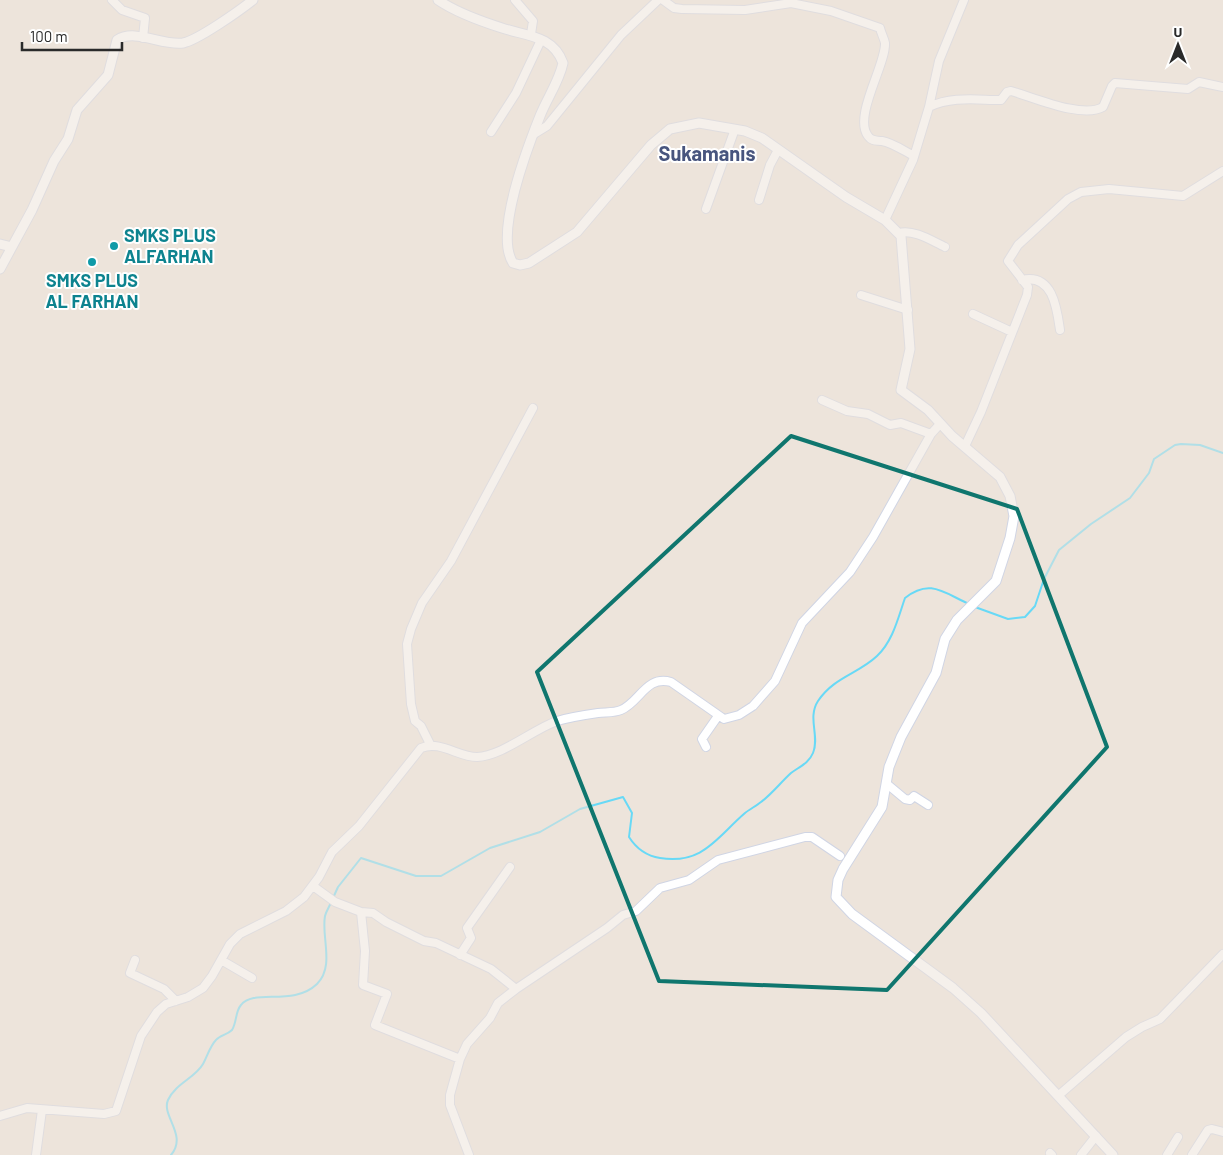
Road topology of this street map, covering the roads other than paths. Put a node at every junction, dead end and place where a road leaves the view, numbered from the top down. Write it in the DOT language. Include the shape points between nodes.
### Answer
graph roads {
  1 [pos="112,0"];
  2 [pos="253,0"];
  3 [pos="438,0"];
  4 [pos="515,0"];
  5 [pos="658,0"];
  6 [pos="663,0"];
  7 [pos="964,0"];
  8 [pos="531,34"];
  9 [pos="143,38"];
  10 [pos="541,40"];
  11 [pos="1223,87"];
  12 [pos="929,107"];
  13 [pos="735,129"];
  14 [pos="490,132"];
  15 [pos="534,134"];
  16 [pos="778,150"];
  17 [pos="914,156"];
  18 [pos="1223,171"];
  19 [pos="758,200"];
  20 [pos="706,210"];
  21 [pos="885,220"];
  22 [pos="899,233"];
  23 [pos="0,244"];
  24 [pos="12,247"];
  25 [pos="945,247"];
  26 [pos="0,269"];
  27 [pos="1022,280"];
  28 [pos="861,295"];
  29 [pos="908,310"];
  30 [pos="972,314"];
  31 [pos="1060,330"];
  32 [pos="1012,332"];
  33 [pos="822,400"];
  34 [pos="532,408"];
  35 [pos="940,424"];
  36 [pos="931,434"];
  37 [pos="964,446"];
  38 [pos="718,716"];
  39 [pos="431,746"];
  40 [pos="706,747"];
  41 [pos="887,784"];
  42 [pos="928,805"];
  43 [pos="840,856"];
  44 [pos="510,867"];
  45 [pos="313,886"];
  46 [pos="361,912"];
  47 [pos="1223,954"];
  48 [pos="460,955"];
  49 [pos="135,960"];
  50 [pos="221,960"];
  51 [pos="252,978"];
  52 [pos="516,989"];
  53 [pos="176,1001"];
  54 [pos="460,1059"];
  55 [pos="1059,1095"];
  56 [pos="42,1110"];
  57 [pos="0,1116"];
  58 [pos="1223,1132"];
  59 [pos="1096,1136"];
  60 [pos="1178,1136"];
  61 [pos="36,1155"];
  62 [pos="469,1155"];
  63 [pos="1081,1155"];
  64 [pos="1113,1155"];
  65 [pos="1167,1155"];
  66 [pos="1192,1155"];
  1 -- 9 [label="street" via="122,10 145,18"];
  2 -- 9 [label="street" via="186,42"];
  3 -- 8 [label="street" via="452,9 504,29"];
  4 -- 8 [label="street" via="532,21"];
  5 -- 15 [label="street" via="621,35 548,126"];
  6 -- 17 [label="street" via="674,8 682,9 745,10 792,3 831,11 880,28 885,43 868,100 867,135 874,141 884,141"];
  7 -- 12 [label="street" via="939,61"];
  8 -- 10 [label="street"];
  9 -- 24 [label="street" via="126,36 115,43 108,75 76,110 68,139"];
  10 -- 14 [label="street" via="516,93"];
  10 -- 15 [label="street" via="555,49 563,64"];
  11 -- 12 [label="street" via="1202,82 1188,90 1115,83 1103,107 1096,110 1054,104 1011,91 1001,100 951,100"];
  12 -- 17 [label="street"];
  13 -- 15 [label="street" via="699,123 670,129 651,145 577,232 544,255 520,265 513,263 508,250 510,212"];
  13 -- 16 [label="street" via="762,138"];
  13 -- 20 [label="street"];
  16 -- 19 [label="street"];
  16 -- 21 [label="street"];
  17 -- 21 [label="street"];
  18 -- 27 [label="street" via="1183,196 1109,189 1081,192 1068,199 1009,258"];
  21 -- 22 [label="street"];
  22 -- 25 [label="street" via="920,236"];
  22 -- 29 [label="street"];
  23 -- 24 [label="street"];
  24 -- 26 [label="street"];
  27 -- 31 [label="street" via="1037,280 1048,288 1055,299"];
  27 -- 32 [label="street" via="1028,287 1028,295"];
  28 -- 29 [label="street"];
  29 -- 35 [label="street" via="910,349 902,390"];
  30 -- 32 [label="street"];
  32 -- 37 [label="street"];
  33 -- 36 [label="street" via="854,413 868,414 890,426 901,423"];
  34 -- 39 [label="street" via="451,561 422,603 411,629 407,644 411,704 415,721"];
  35 -- 36 [label="street"];
  35 -- 37 [label="street"];
  36 -- 38 [label="street" via="850,572 802,623 775,682 761,699 739,715 727,719"];
  37 -- 41 [label="street" via="994,471 1005,485 1013,506 1010,538 996,581 957,620 945,639 936,673 901,737 889,767"];
  38 -- 39 [label="street" via="664,680 649,685 621,710 559,721 497,751 476,757"];
  38 -- 40 [label="street" via="702,738"];
  39 -- 45 [label="street" via="421,748 359,826 332,852"];
  41 -- 42 [label="street" via="905,799 910,800 914,796"];
  41 -- 55 [label="street" via="882,807 838,880 836,897 852,914 953,988"];
  43 -- 52 [label="street" via="812,838 805,838 718,860 689,880 660,888 636,911 623,915"];
  44 -- 48 [label="street" via="467,928 471,938"];
  45 -- 46 [label="street" via="335,902"];
  45 -- 50 [label="street" via="292,907 234,939"];
  46 -- 48 [label="street" via="374,913 424,941 436,942"];
  46 -- 54 [label="street" via="365,951 363,985 386,994 375,1026"];
  47 -- 55 [label="street" via="1160,1019 1135,1030"];
  48 -- 52 [label="street" via="491,968"];
  49 -- 53 [label="street" via="130,973 164,989"];
  50 -- 51 [label="street"];
  50 -- 53 [label="street" via="203,988"];
  52 -- 54 [label="street" via="498,1003 490,1018 467,1044"];
  53 -- 56 [label="street" via="157,1012 141,1036 116,1111 104,1114"];
  54 -- 62 [label="street" via="450,1105"];
  55 -- 59 [label="street"];
  56 -- 57 [label="street" via="27,1108"];
  56 -- 61 [label="street"];
  58 -- 66 [label="street" via="1208,1130"];
  59 -- 63 [label="street"];
  59 -- 64 [label="street"];
  60 -- 65 [label="street"];
}
